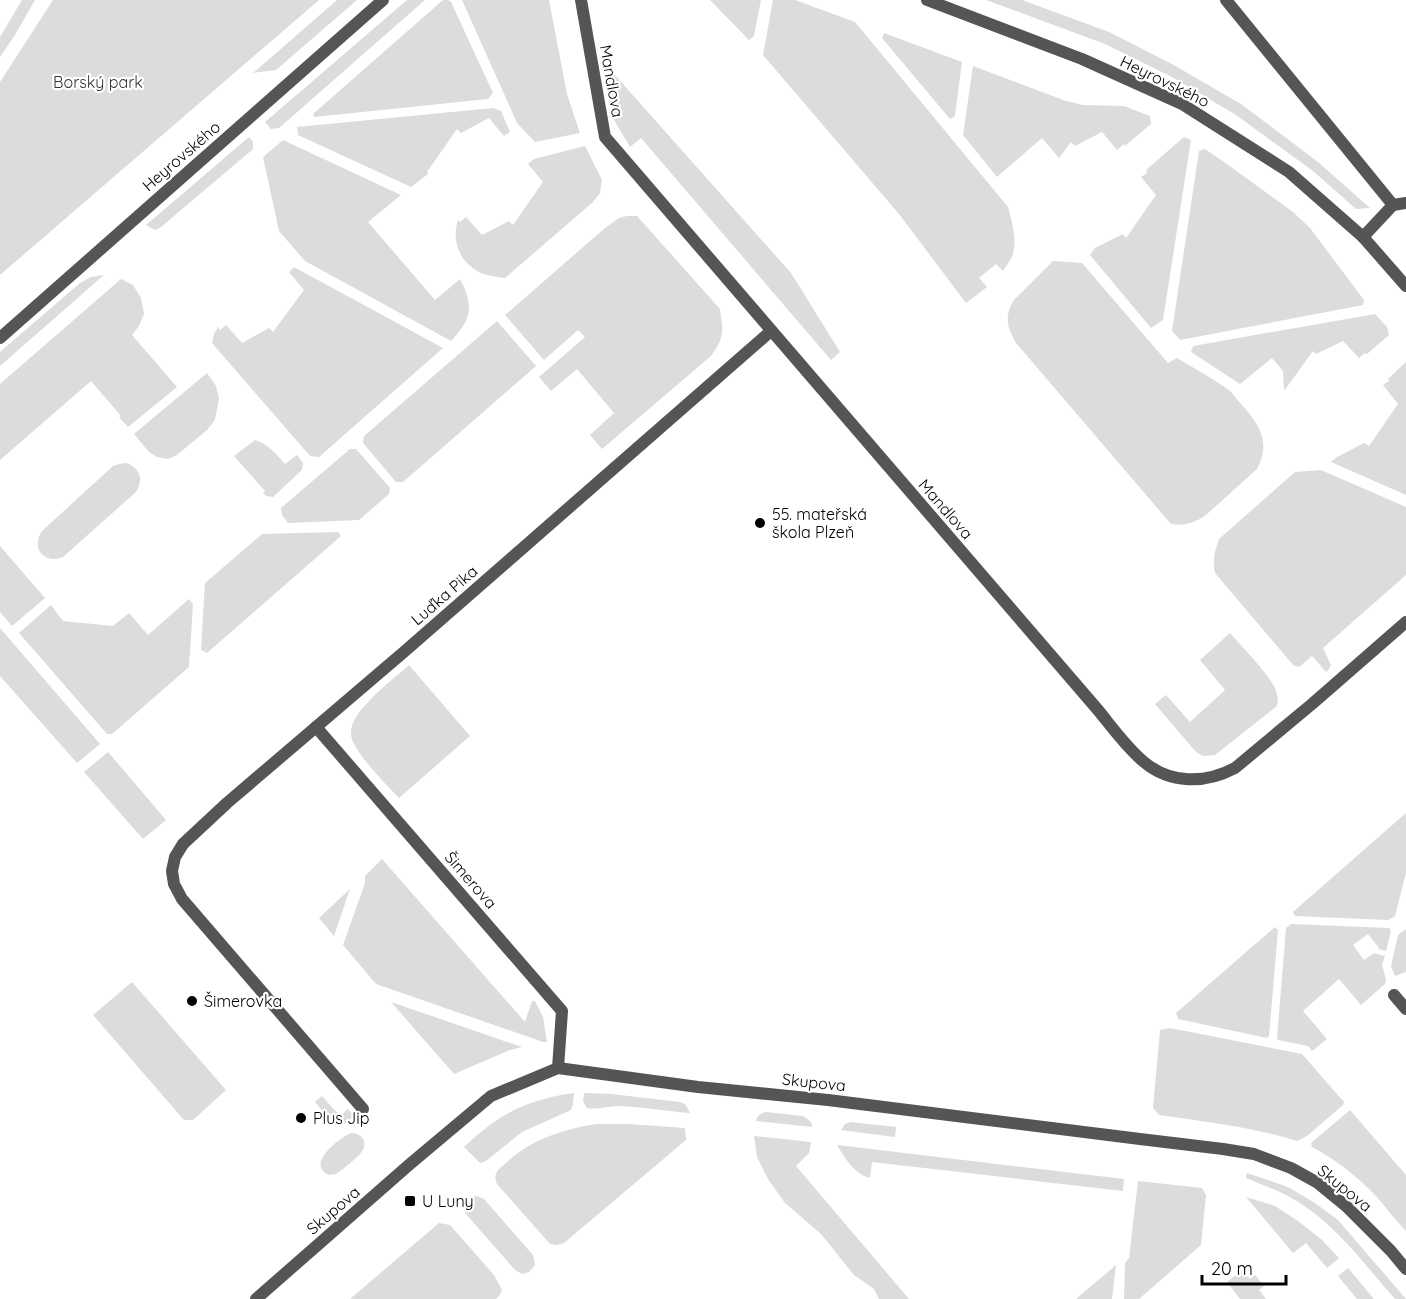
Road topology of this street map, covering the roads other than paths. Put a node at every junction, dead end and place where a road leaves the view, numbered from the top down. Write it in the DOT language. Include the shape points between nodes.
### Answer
graph roads {
  1 [pos="383,0"];
  2 [pos="581,0"];
  3 [pos="927,0"];
  4 [pos="1226,0"];
  5 [pos="1400,204"];
  6 [pos="1363,237"];
  7 [pos="1406,286"];
  8 [pos="771,331"];
  9 [pos="0,338"];
  10 [pos="1406,622"];
  11 [pos="316,727"];
  12 [pos="1394,995"];
  13 [pos="1406,1009"];
  14 [pos="558,1068"];
  15 [pos="363,1109"];
  16 [pos="1406,1269"];
  17 [pos="256,1299"];
  1 -- 9 [label="street, Heyrovského"];
  2 -- 8 [label="street, Mandlova" via="605,137"];
  3 -- 6 [label="street, Heyrovského" via="1082,59 1182,104 1289,172"];
  4 -- 5 [label="street"];
  5 -- 6 [label="street"];
  6 -- 7 [label="street, Heyrovského"];
  8 -- 10 [label="street, Mandlova" via="1136,754 1157,771 1197,780 1235,768"];
  8 -- 11 [label="street, Luďka Pika"];
  11 -- 14 [label="street, Šimerova" via="562,1011"];
  11 -- 15 [label="street, Luďka Pika" via="183,844 172,871 182,899"];
  12 -- 13 [label="street"];
  14 -- 16 [label="street, Skupova" via="1254,1154 1318,1183 1346,1206"];
  14 -- 17 [label="street, Skupova" via="491,1096"];
}
